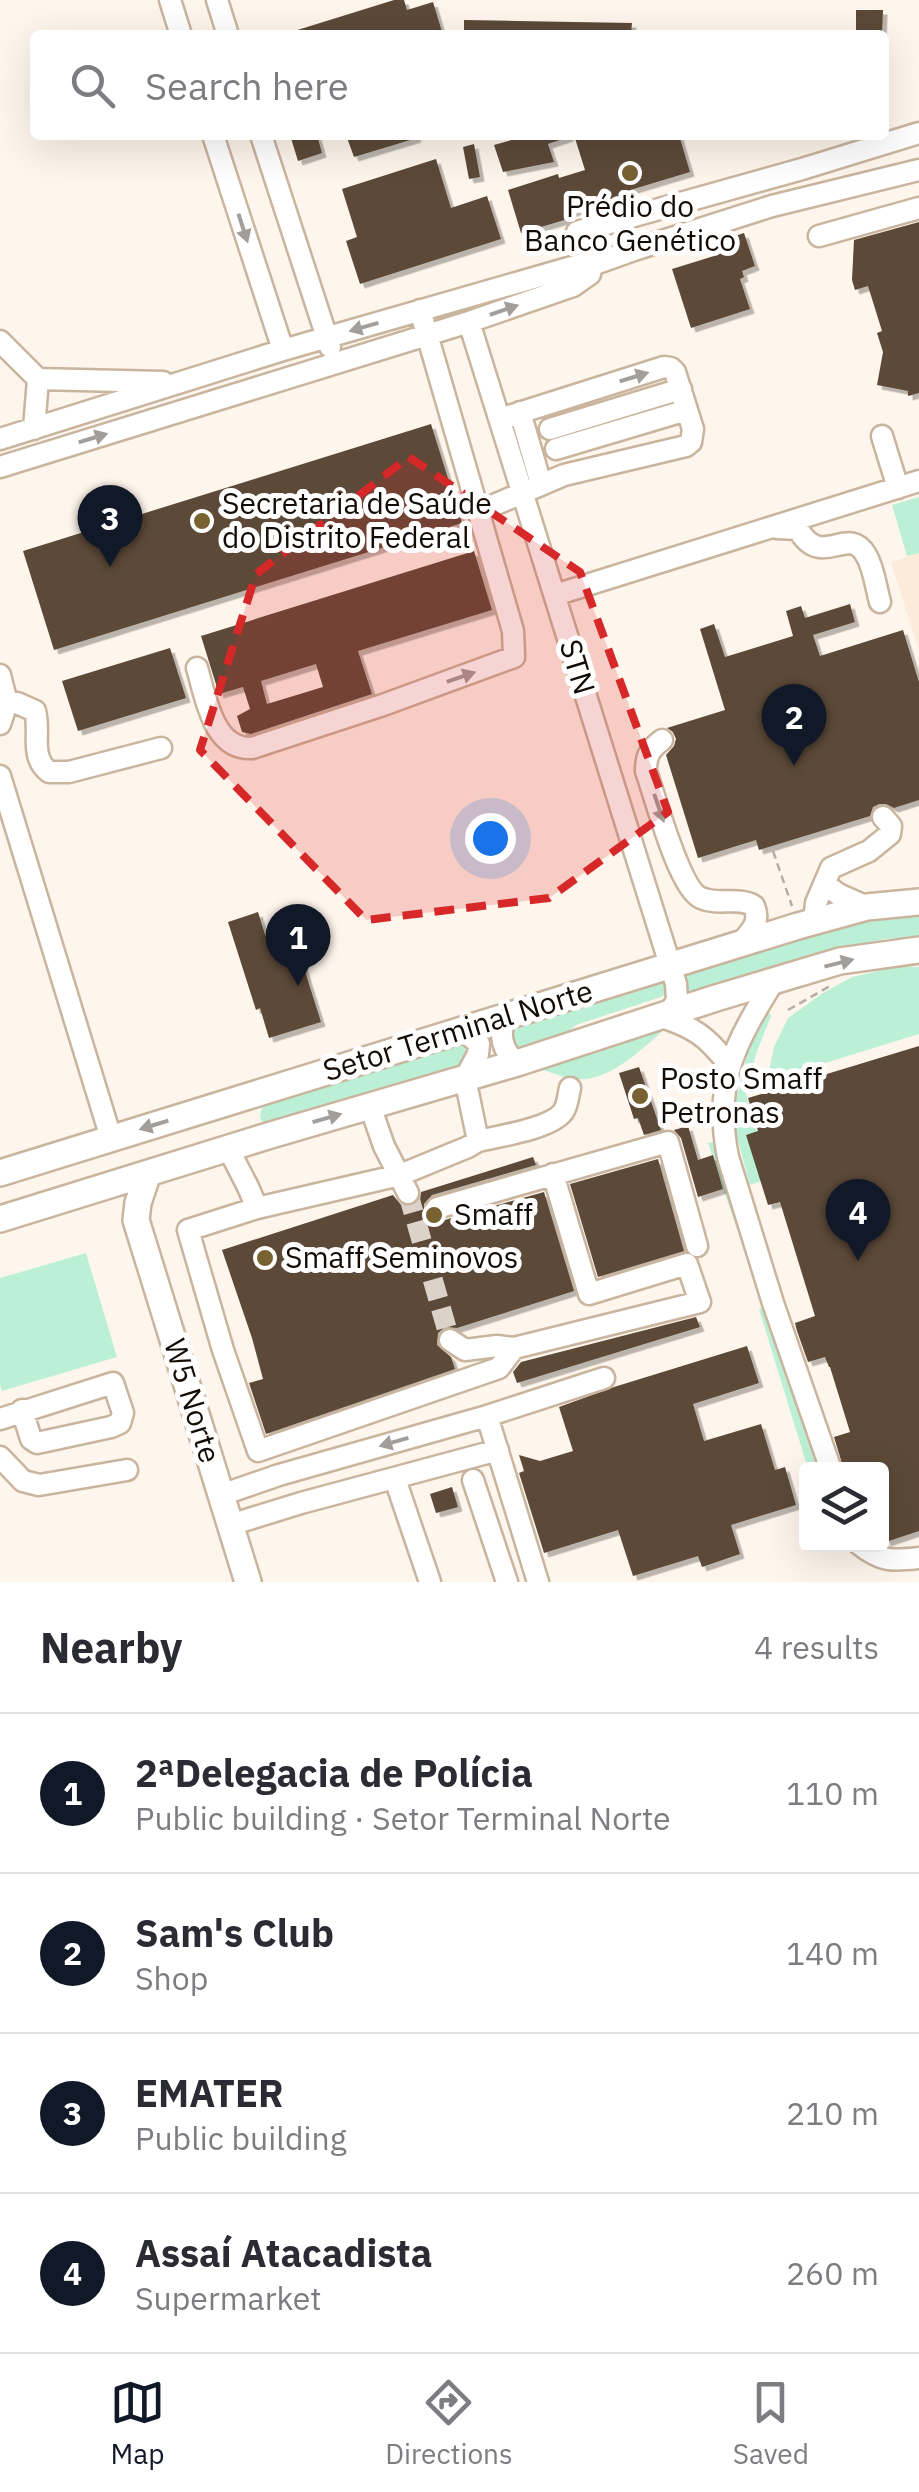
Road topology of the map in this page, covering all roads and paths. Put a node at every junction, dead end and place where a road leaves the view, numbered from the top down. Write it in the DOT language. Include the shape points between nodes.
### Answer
graph roads {
  1 [pos="170,0"];
  2 [pos="216,0"];
  3 [pos="179,30"];
  4 [pos="226,30"];
  5 [pos="919,133"];
  6 [pos="215,140"];
  7 [pos="263,140"];
  8 [pos="919,170"];
  9 [pos="919,208"];
  10 [pos="577,232"];
  11 [pos="819,236"];
  12 [pos="592,265"];
  13 [pos="420,310"];
  14 [pos="469,322"];
  15 [pos="426,335"];
  16 [pos="327,338"];
  17 [pos="0,342"];
  18 [pos="283,350"];
  19 [pos="335,363"];
  20 [pos="38,379"];
  21 [pos="178,383"];
  22 [pos="684,400"];
  23 [pos="541,406"];
  24 [pos="510,416"];
  25 [pos="34,428"];
  26 [pos="888,434"];
  27 [pos="0,439"];
  28 [pos="553,439"];
  29 [pos="0,467"];
  30 [pos="564,475"];
  31 [pos="909,484"];
  32 [pos="532,488"];
  33 [pos="822,511"];
  34 [pos="478,512"];
  35 [pos="770,528"];
  36 [pos="798,530"];
  37 [pos="555,595"];
  38 [pos="880,602"];
  39 [pos="197,668"];
  40 [pos="0,675"];
  41 [pos="7,703"];
  42 [pos="0,724"];
  43 [pos="662,740"];
  44 [pos="161,748"];
  45 [pos="0,776"];
  46 [pos="883,817"];
  47 [pos="774,851"];
  48 [pos="825,884"];
  49 [pos="919,902"];
  50 [pos="867,907"];
  51 [pos="806,924"];
  52 [pos="740,944"];
  53 [pos="919,950"];
  54 [pos="671,967"];
  55 [pos="773,982"];
  56 [pos="665,1014"];
  57 [pos="506,1016"];
  58 [pos="462,1029"];
  59 [pos="517,1063"];
  60 [pos="728,1064"];
  61 [pos="465,1078"];
  62 [pos="570,1088"];
  63 [pos="262,1091"];
  64 [pos="215,1106"];
  65 [pos="370,1106"];
  66 [pos="271,1135"];
  67 [pos="112,1138"];
  68 [pos="478,1141"];
  69 [pos="228,1148"];
  70 [pos="0,1173"];
  71 [pos="148,1174"];
  72 [pos="553,1174"];
  73 [pos="404,1184"];
  74 [pos="96,1190"];
  75 [pos="256,1208"];
  76 [pos="437,1208"];
  77 [pos="5,1212"];
  78 [pos="136,1220"];
  79 [pos="697,1246"];
  80 [pos="450,1340"];
  81 [pos="514,1348"];
  82 [pos="604,1378"];
  83 [pos="22,1410"];
  84 [pos="487,1416"];
  85 [pos="0,1419"];
  86 [pos="498,1450"];
  87 [pos="0,1457"];
  88 [pos="828,1462"];
  89 [pos="315,1465"];
  90 [pos="127,1470"];
  91 [pos="395,1479"];
  92 [pos="473,1480"];
  93 [pos="222,1494"];
  94 [pos="324,1496"];
  95 [pos="230,1525"];
  96 [pos="868,1552"];
  97 [pos="919,1558"];
  98 [pos="248,1582"];
  99 [pos="430,1582"];
  100 [pos="507,1582"];
  101 [pos="538,1582"];
  1 -- 3 [label="street"];
  2 -- 4 [label="street"];
  5 -- 10 [label="street"];
  6 -- 18 [label="street, one-way"];
  7 -- 16 [label="street"];
  8 -- 12 [label="street" via="772,206"];
  9 -- 11 [label="street"];
  12 -- 13 [label="street"];
  14 -- 12 [label="street, one-way" via="573,286"];
  13 -- 15 [label="street"];
  13 -- 16 [label="street, one-way"];
  14 -- 15 [label="street"];
  14 -- 24 [label="street, STN"];
  15 -- 19 [label="street"];
  15 -- 34 [label="street"];
  16 -- 18 [label="street"];
  16 -- 19 [label="street"];
  17 -- 20 [label="street"];
  18 -- 21 [label="street"];
  29 -- 19 [label="street, one-way"];
  20 -- 21 [label="street"];
  20 -- 25 [label="street"];
  21 -- 25 [label="street"];
  23 -- 22 [label="street, one-way" via="664,368 675,372"];
  22 -- 28 [label="street"];
  22 -- 30 [label="street" via="693,429 686,446"];
  23 -- 24 [label="street"];
  23 -- 28 [label="street"];
  24 -- 32 [label="street, STN"];
  25 -- 27 [label="street"];
  26 -- 31 [label="street"];
  28 -- 30 [label="street"];
  30 -- 32 [label="street"];
  31 -- 33 [label="street"];
  32 -- 34 [label="street"];
  32 -- 37 [label="street, STN"];
  33 -- 35 [label="street"];
  33 -- 36 [label="street"];
  39 -- 34 [label="street, one-way" via="213,721 239,749 510,660 516,653 513,631"];
  35 -- 36 [label="street"];
  35 -- 37 [label="street"];
  36 -- 38 [label="street" via="818,549 858,546 867,555"];
  37 -- 54 [label="street, STN"];
  40 -- 41 [label="street"];
  41 -- 42 [label="street"];
  41 -- 44 [label="street" via="35,711 36,750 50,772"];
  43 -- 52 [label="street, one-way" via="650,749 646,770 681,872 698,897 754,906 755,927"];
  45 -- 67 [label="street"];
  46 -- 48 [label="street" via="891,826 884,841 831,868"];
  47 -- 51 [label="path"];
  48 -- 50 [label="street"];
  48 -- 51 [label="street"];
  49 -- 50 [label="main road, Setor Terminal Norte"];
  50 -- 51 [label="main road, Setor Terminal Norte"];
  51 -- 52 [label="main road, Setor Terminal Norte"];
  52 -- 54 [label="main road, Setor Terminal Norte"];
  55 -- 53 [label="main road, Setor Terminal Norte, one-way" via="840,961"];
  54 -- 56 [label="street, STN" via="677,1000"];
  54 -- 57 [label="main road, Setor Terminal Norte"];
  55 -- 56 [label="main road, Setor Terminal Norte"];
  55 -- 60 [label="street"];
  56 -- 59 [label="main road, Setor Terminal Norte"];
  56 -- 60 [label="street" via="700,1032"];
  57 -- 58 [label="main road, Setor Terminal Norte"];
  57 -- 59 [label="street" via="502,1044"];
  58 -- 61 [label="street" via="479,1044"];
  58 -- 63 [label="main road, Setor Terminal Norte"];
  59 -- 61 [label="main road, Setor Terminal Norte"];
  60 -- 88 [label="street" via="722,1108 728,1157"];
  61 -- 65 [label="main road, Setor Terminal Norte"];
  61 -- 68 [label="street"];
  62 -- 68 [label="street" via="562,1114"];
  63 -- 64 [label="main road, Setor Terminal Norte"];
  63 -- 66 [label="main road" via="251,1119"];
  64 -- 67 [label="main road, Setor Terminal Norte, one-way"];
  64 -- 69 [label="main road" via="235,1123"];
  66 -- 65 [label="main road, Setor Terminal Norte, one-way"];
  65 -- 73 [label="street"];
  66 -- 69 [label="main road, Setor Terminal Norte"];
  67 -- 70 [label="main road, Setor Terminal Norte"];
  68 -- 73 [label="street"];
  69 -- 71 [label="main road, Setor Terminal Norte"];
  69 -- 75 [label="street"];
  71 -- 74 [label="main road, Setor Terminal Norte"];
  71 -- 78 [label="main road"];
  72 -- 76 [label="street"];
  72 -- 79 [label="street" via="668,1142"];
  72 -- 81 [label="street" via="590,1294 688,1264 700,1302"];
  73 -- 75 [label="street"];
  74 -- 77 [label="main road, Setor Terminal Norte"];
  74 -- 78 [label="main road"];
  75 -- 81 [label="street" via="188,1230 258,1451 499,1368"];
  78 -- 93 [label="main road, W5 Norte"];
  80 -- 81 [label="street" via="465,1350"];
  82 -- 84 [label="street"];
  83 -- 83 [label="street" via="36,1443 112,1427 123,1413 113,1383"];
  83 -- 85 [label="street"];
  84 -- 86 [label="street"];
  84 -- 89 [label="street, one-way"];
  86 -- 91 [label="street"];
  86 -- 101 [label="street"];
  87 -- 90 [label="street" via="22,1480 39,1485"];
  89 -- 93 [label="street"];
  89 -- 94 [label="street"];
  91 -- 94 [label="street"];
  91 -- 99 [label="street"];
  92 -- 100 [label="street"];
  93 -- 95 [label="main road, W5 Norte"];
  94 -- 95 [label="street"];
  95 -- 98 [label="main road, W5 Norte"];
  96 -- 97 [label="street" via="890,1561"];
}
